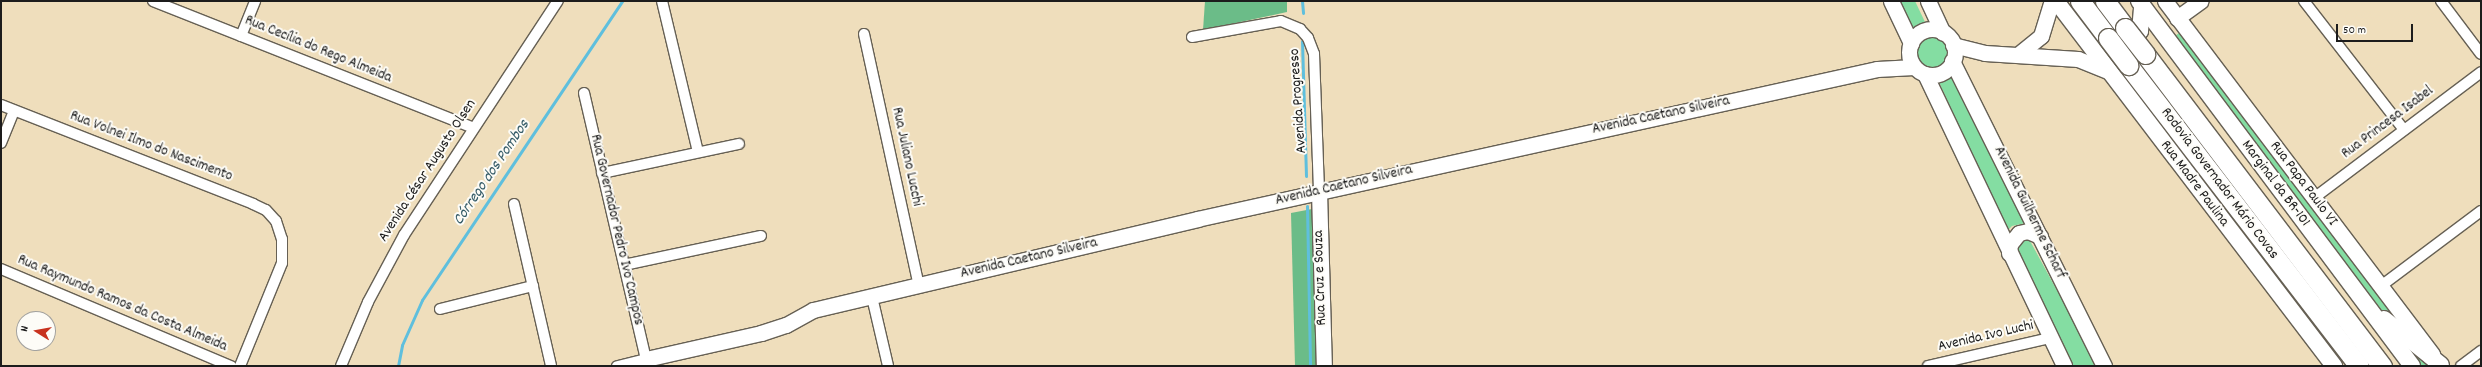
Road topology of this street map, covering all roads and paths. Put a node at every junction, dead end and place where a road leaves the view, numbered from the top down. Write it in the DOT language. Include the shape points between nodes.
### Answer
graph roads {
  1 [pos="153,1"];
  2 [pos="255,1"];
  3 [pos="558,1"];
  4 [pos="662,1"];
  5 [pos="1891,1"];
  6 [pos="1928,1"];
  7 [pos="2052,1"];
  8 [pos="2056,1"];
  9 [pos="2080,1"];
  10 [pos="2105,1"];
  11 [pos="2164,1"];
  12 [pos="2200,1"];
  13 [pos="2304,1"];
  14 [pos="2441,1"];
  15 [pos="2141,4"];
  16 [pos="2177,18"];
  17 [pos="2162,32"];
  18 [pos="1943,33"];
  19 [pos="864,34"];
  20 [pos="241,36"];
  21 [pos="1192,37"];
  22 [pos="1910,46"];
  23 [pos="2020,53"];
  24 [pos="2481,54"];
  25 [pos="1953,55"];
  26 [pos="2097,56"];
  27 [pos="1878,69"];
  28 [pos="1920,71"];
  29 [pos="2108,71"];
  30 [pos="2481,72"];
  31 [pos="584,93"];
  32 [pos="1,105"];
  33 [pos="14,110"];
  34 [pos="472,127"];
  35 [pos="2404,130"];
  36 [pos="1,144"];
  37 [pos="739,144"];
  38 [pos="698,152"];
  39 [pos="602,173"];
  40 [pos="1319,191"];
  41 [pos="2314,198"];
  42 [pos="514,204"];
  43 [pos="2481,211"];
  44 [pos="761,236"];
  45 [pos="2040,236"];
  46 [pos="2010,253"];
  47 [pos="624,265"];
  48 [pos="1,269"];
  49 [pos="533,286"];
  50 [pos="919,286"];
  51 [pos="2381,286"];
  52 [pos="872,297"];
  53 [pos="2364,303"];
  54 [pos="440,309"];
  55 [pos="2050,338"];
  56 [pos="2481,351"];
  57 [pos="647,363"];
  58 [pos="230,366"];
  59 [pos="240,366"];
  60 [pos="341,366"];
  61 [pos="552,366"];
  62 [pos="617,366"];
  63 [pos="888,366"];
  64 [pos="1324,366"];
  65 [pos="1928,366"];
  66 [pos="2064,366"];
  67 [pos="2104,366"];
  68 [pos="2334,366"];
  69 [pos="2359,366"];
  70 [pos="2382,366"];
  71 [pos="2412,366"];
  72 [pos="2441,366"];
  73 [pos="2461,366"];
  1 -- 20 [label="street, Rua Cecília do Rego Almeida"];
  2 -- 20 [label="street"];
  3 -- 34 [label="street, Avenida César Augusto Olsen"];
  4 -- 38 [label="street"];
  5 -- 22 [label="main road"];
  6 -- 18 [label="main road"];
  7 -- 23 [label="main road" via="2041,36"];
  8 -- 26 [label="main road, Rua Madre Paulina"];
  9 -- 69 [label="highway, Rodovia Governador Mário Covas, bridge"];
  10 -- 70 [label="highway, Rodovia Governador Mário Covas, bridge"];
  11 -- 16 [label="main road, Rua Papa Paulo VI"];
  12 -- 16 [label="main road"];
  13 -- 35 [label="street"];
  14 -- 24 [label="street"];
  15 -- 17 [label="main road, Marginal da BR-101"];
  15 -- 26 [label="main road" via="2140,30 2123,47"];
  16 -- 41 [label="main road, Rua Papa Paulo VI"];
  17 -- 29 [label="main road" via="2141,39 2124,50"];
  17 -- 53 [label="main road, Marginal da BR-101"];
  18 -- 22 [label="main road" via="1936,30 1921,32"];
  18 -- 25 [label="main road"];
  19 -- 50 [label="street, Rua Juliano Lucchi"];
  20 -- 34 [label="street, Rua Cecília do Rego Almeida"];
  21 -- 40 [label="street, Avenida Progresso" via="1281,21 1300,29 1308,38 1314,54"];
  22 -- 27 [label="main road, Avenida Caetano Silveira"];
  22 -- 28 [label="main road"];
  23 -- 25 [label="main road"];
  23 -- 29 [label="main road" via="2078,59"];
  25 -- 28 [label="main road" via="1938,74"];
  25 -- 45 [label="main road, Avenida Guilherme Scharf"];
  26 -- 29 [label="main road, Rua Madre Paulina"];
  27 -- 28 [label="main road, Avenida Caetano Silveira"];
  27 -- 40 [label="main road, Avenida Caetano Silveira"];
  28 -- 46 [label="main road"];
  29 -- 68 [label="main road, Rua Madre Paulina"];
  30 -- 35 [label="street, Rua Princesa Isabel"];
  31 -- 39 [label="street, Rua Governador Pedro Ivo Campos"];
  32 -- 33 [label="street, Rua Volnei Ilmo do Nascimento"];
  33 -- 36 [label="street"];
  33 -- 59 [label="street, Rua Volnei Ilmo do Nascimento" via="266,210 280,230 280,269"];
  34 -- 60 [label="street, Avenida César Augusto Olsen" via="383,271"];
  35 -- 41 [label="street, Rua Princesa Isabel"];
  37 -- 38 [label="street"];
  38 -- 39 [label="street"];
  39 -- 47 [label="street, Rua Governador Pedro Ivo Campos"];
  40 -- 50 [label="main road, Avenida Caetano Silveira"];
  40 -- 64 [label="main road, Rua Cruz e Souza"];
  41 -- 51 [label="main road, Rua Papa Paulo VI"];
  42 -- 49 [label="street"];
  43 -- 51 [label="street"];
  44 -- 47 [label="street"];
  45 -- 46 [label="main road" via="2032,231 2019,233 2010,244"];
  45 -- 67 [label="main road, Avenida Guilherme Scharf"];
  46 -- 55 [label="main road"];
  47 -- 57 [label="street, Rua Governador Pedro Ivo Campos"];
  48 -- 58 [label="street, Rua Raymundo Ramos da Costa Almeida"];
  49 -- 54 [label="street"];
  49 -- 61 [label="street"];
  50 -- 52 [label="main road, Avenida Caetano Silveira"];
  51 -- 72 [label="main road, Rua Papa Paulo VI"];
  52 -- 57 [label="main road, Avenida Caetano Silveira" via="813,310 782,327 761,334"];
  52 -- 63 [label="street"];
  53 -- 71 [label="main road, Marginal da BR-101"];
  53 -- 72 [label="main road"];
  55 -- 65 [label="street, Avenida Ivo Luchi"];
  55 -- 66 [label="main road"];
  56 -- 73 [label="street"];
  57 -- 62 [label="street"];
}
